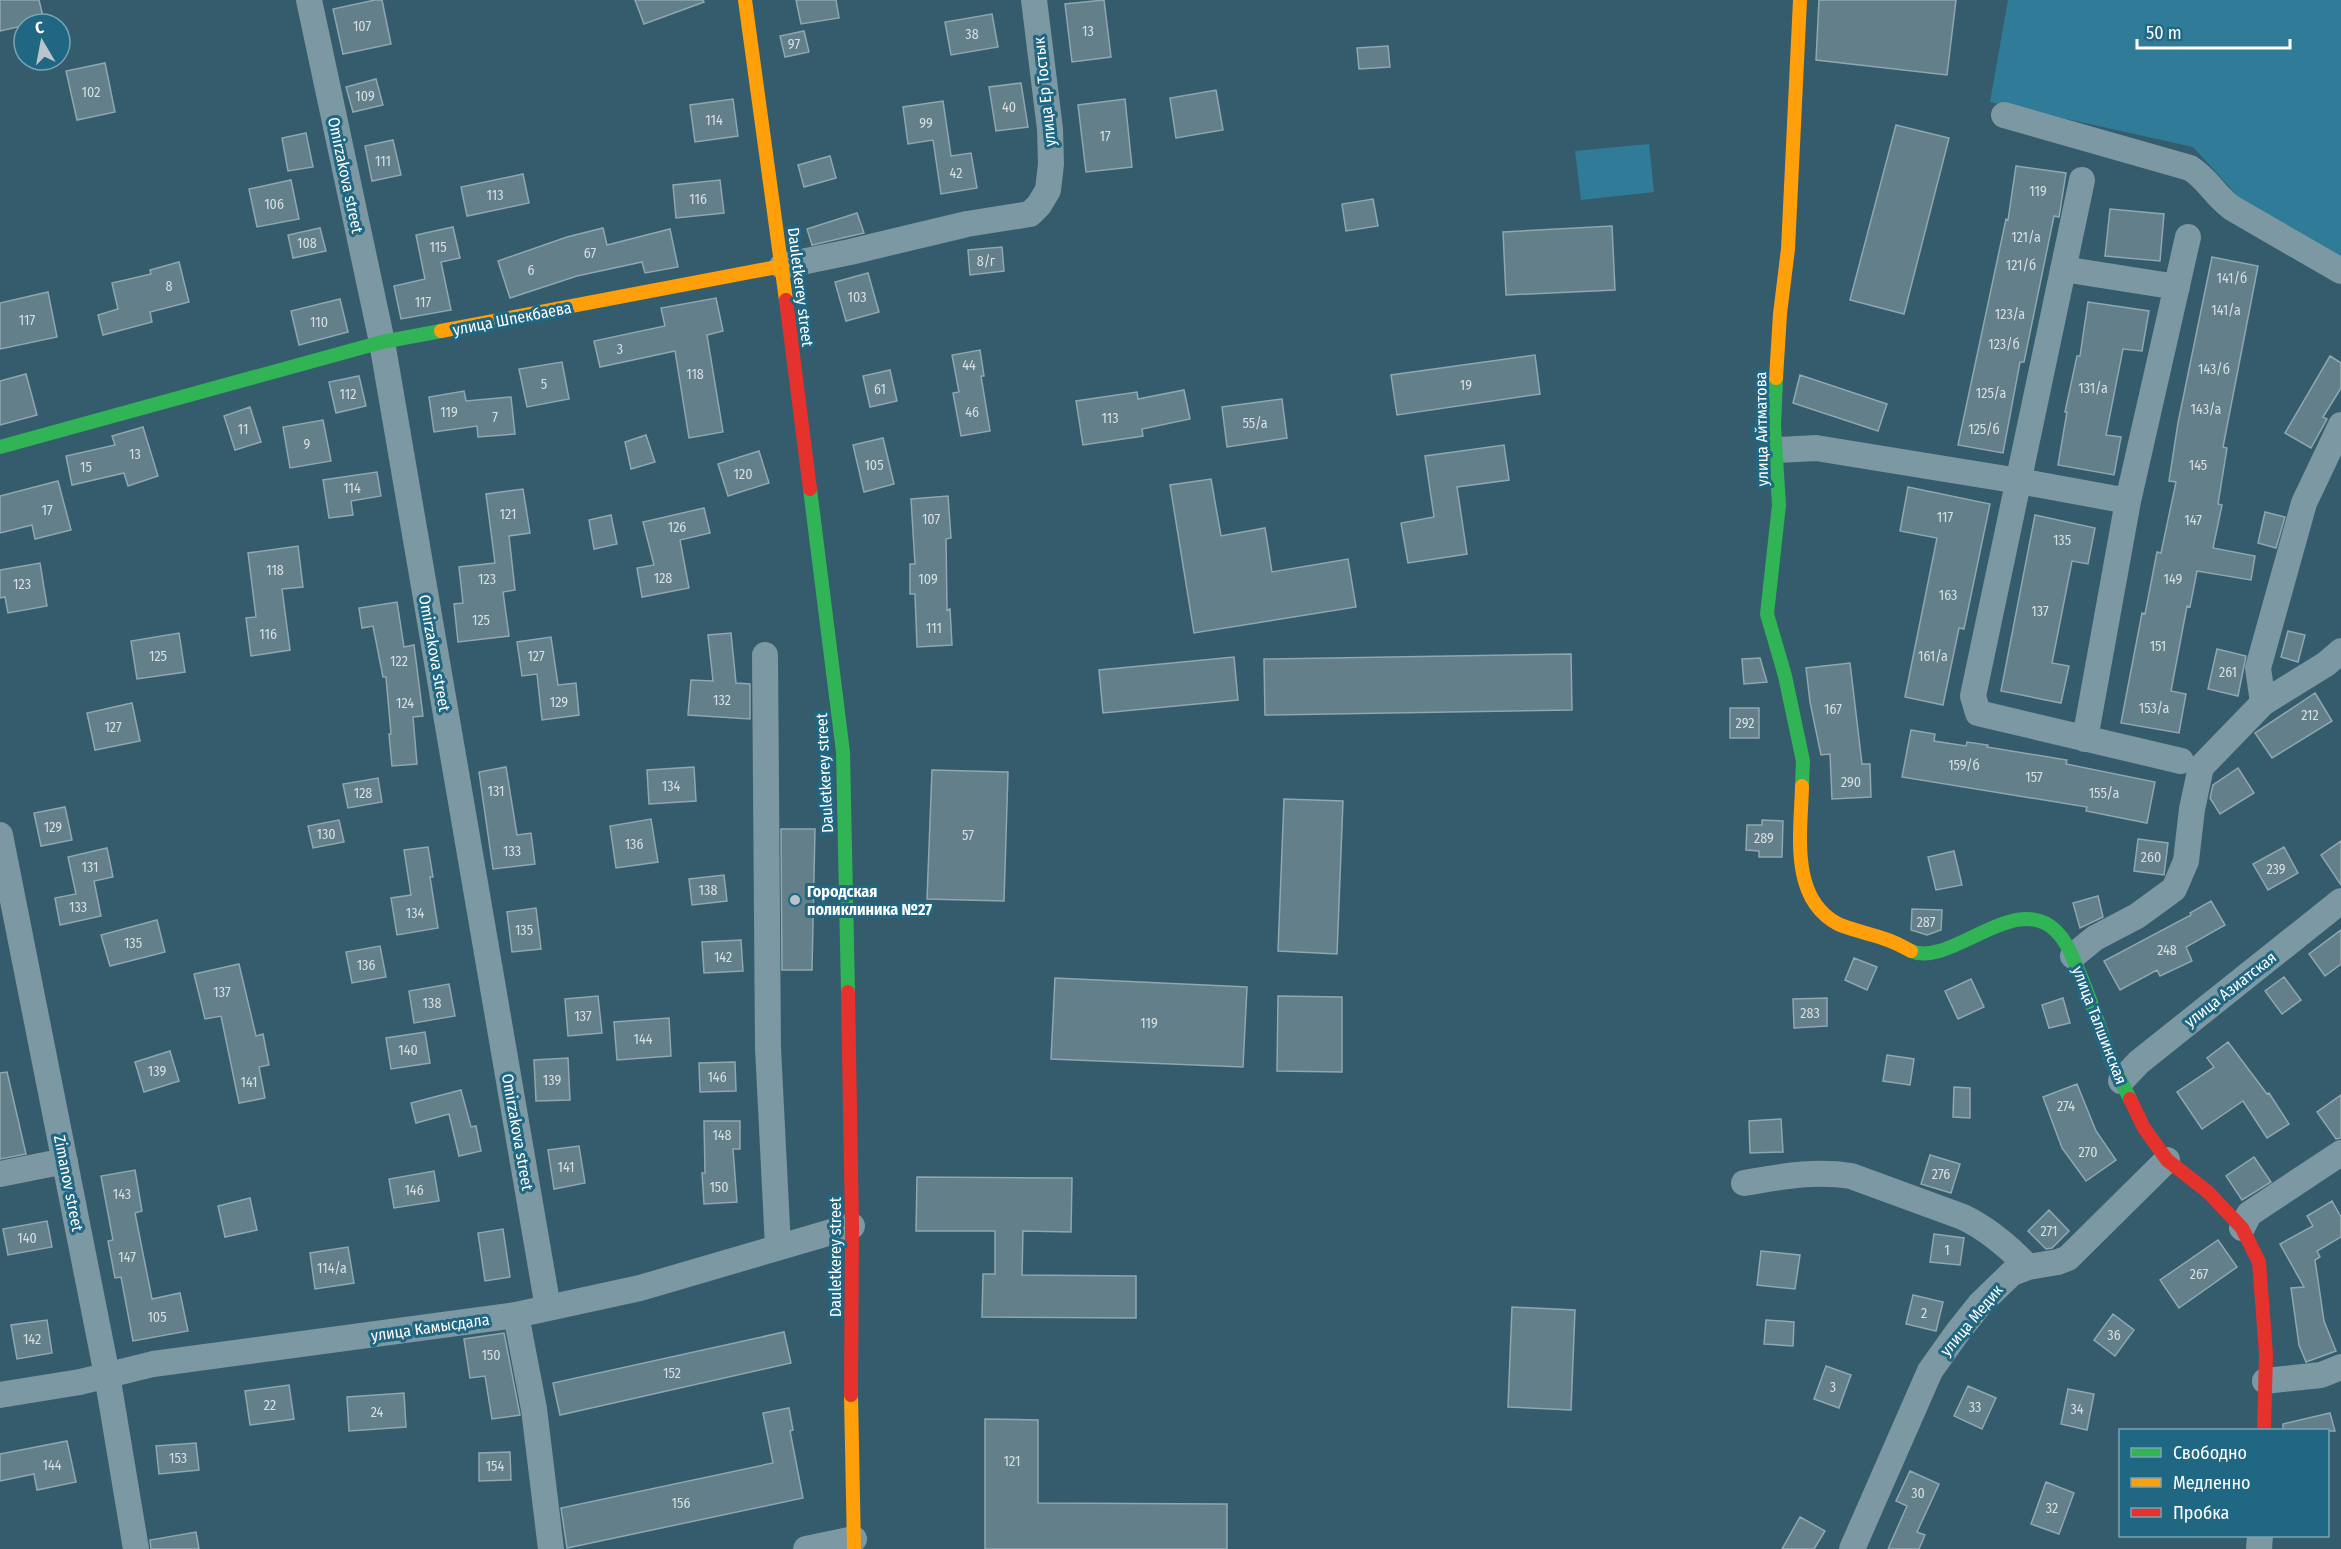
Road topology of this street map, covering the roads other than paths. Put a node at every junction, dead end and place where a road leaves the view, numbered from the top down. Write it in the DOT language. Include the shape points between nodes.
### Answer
graph roads {
  1 [pos="309,0"];
  2 [pos="745,0"];
  3 [pos="1034,0"];
  4 [pos="1800,0"];
  5 [pos="2004,115"];
  6 [pos="2082,180"];
  7 [pos="1030,214"];
  8 [pos="2188,237"];
  9 [pos="782,266"];
  10 [pos="2063,269"];
  11 [pos="2341,271"];
  12 [pos="2176,287"];
  13 [pos="382,342"];
  14 [pos="2341,425"];
  15 [pos="0,447"];
  16 [pos="1776,450"];
  17 [pos="2019,481"];
  18 [pos="2128,501"];
  19 [pos="2341,651"];
  20 [pos="765,655"];
  21 [pos="2263,703"];
  22 [pos="2085,738"];
  23 [pos="2181,761"];
  24 [pos="0,835"];
  25 [pos="1802,853"];
  26 [pos="2341,901"];
  27 [pos="2073,956"];
  28 [pos="2121,1081"];
  29 [pos="2341,1153"];
  30 [pos="2167,1160"];
  31 [pos="65,1161"];
  32 [pos="0,1174"];
  33 [pos="1744,1183"];
  34 [pos="852,1226"];
  35 [pos="2242,1228"];
  36 [pos="778,1247"];
  37 [pos="2028,1267"];
  38 [pos="548,1308"];
  39 [pos="516,1315"];
  40 [pos="2341,1367"];
  41 [pos="107,1375"];
  42 [pos="2265,1381"];
  43 [pos="0,1395"];
  44 [pos="2264,1429"];
  45 [pos="135,1540"];
  46 [pos="854,1544"];
  47 [pos="551,1549"];
  48 [pos="806,1549"];
  49 [pos="1852,1549"];
  1 -- 13 [label="street, Omirzakova street"];
  2 -- 9 [label="street, Dauletkerey street"];
  3 -- 7 [label="street, улица Ер Тостык" via="1051,164 1048,190"];
  4 -- 16 [label="street, улица Айтматова" via="1788,249 1776,371"];
  5 -- 11 [label="street" via="2190,168 2202,175 2218,198 2232,208"];
  6 -- 10 [label="street"];
  7 -- 9 [label="street, улица Шпекбаева" via="967,224"];
  8 -- 12 [label="street"];
  9 -- 13 [label="street, улица Шпекбаева"];
  9 -- 34 [label="street, Dauletkerey street" via="843,752"];
  10 -- 12 [label="street"];
  10 -- 17 [label="street"];
  12 -- 18 [label="street"];
  13 -- 15 [label="street, улица Шпекбаева"];
  13 -- 38 [label="street, Omirzakova street"];
  14 -- 21 [label="street" via="2304,503 2258,668"];
  16 -- 17 [label="street" via="1816,448"];
  16 -- 25 [label="street, улица Айтматова" via="1779,505 1767,614 1803,761"];
  17 -- 18 [label="street"];
  17 -- 22 [label="street" via="1973,696 1978,713"];
  18 -- 22 [label="street"];
  19 -- 21 [label="street"];
  20 -- 36 [label="street" via="768,1048"];
  21 -- 27 [label="street" via="2201,767 2186,861 2174,889"];
  22 -- 23 [label="street"];
  24 -- 31 [label="street, Zimanov street"];
  25 -- 27 [label="street, улица Талшинская" via="1806,888 1818,910 1839,924 1919,954 1937,953 1987,928 2031,918 2055,929"];
  26 -- 28 [label="street, улица Азиатская" via="2139,1062"];
  27 -- 28 [label="street, улица Талшинская"];
  28 -- 30 [label="street, улица Талшинская" via="2144,1128"];
  29 -- 35 [label="street" via="2249,1214"];
  30 -- 35 [label="street, улица Талшинская" via="2208,1192"];
  30 -- 37 [label="street, улица Медик" via="2068,1258"];
  31 -- 32 [label="street"];
  31 -- 41 [label="street, Zimanov street"];
  33 -- 37 [label="street" via="1804,1173 1851,1176 1963,1216 2014,1252"];
  34 -- 36 [label="street, улица Камысдала"];
  34 -- 46 [label="street, Dauletkerey street"];
  35 -- 42 [label="street, улица Талшинская" via="2259,1262"];
  36 -- 38 [label="street, улица Камысдала" via="640,1288"];
  37 -- 49 [label="street, улица Медик" via="2012,1273 1980,1304 1930,1371"];
  38 -- 39 [label="street, улица Камысдала"];
  39 -- 41 [label="street, улица Камысдала" via="153,1364"];
  39 -- 47 [label="street" via="534,1409"];
  40 -- 42 [label="street" via="2321,1375"];
  41 -- 43 [label="street, улица Камысдала"];
  41 -- 45 [label="street, Zimanov street"];
  42 -- 44 [label="street, улица Талшинская"];
  46 -- 48 [label="street"];
}
